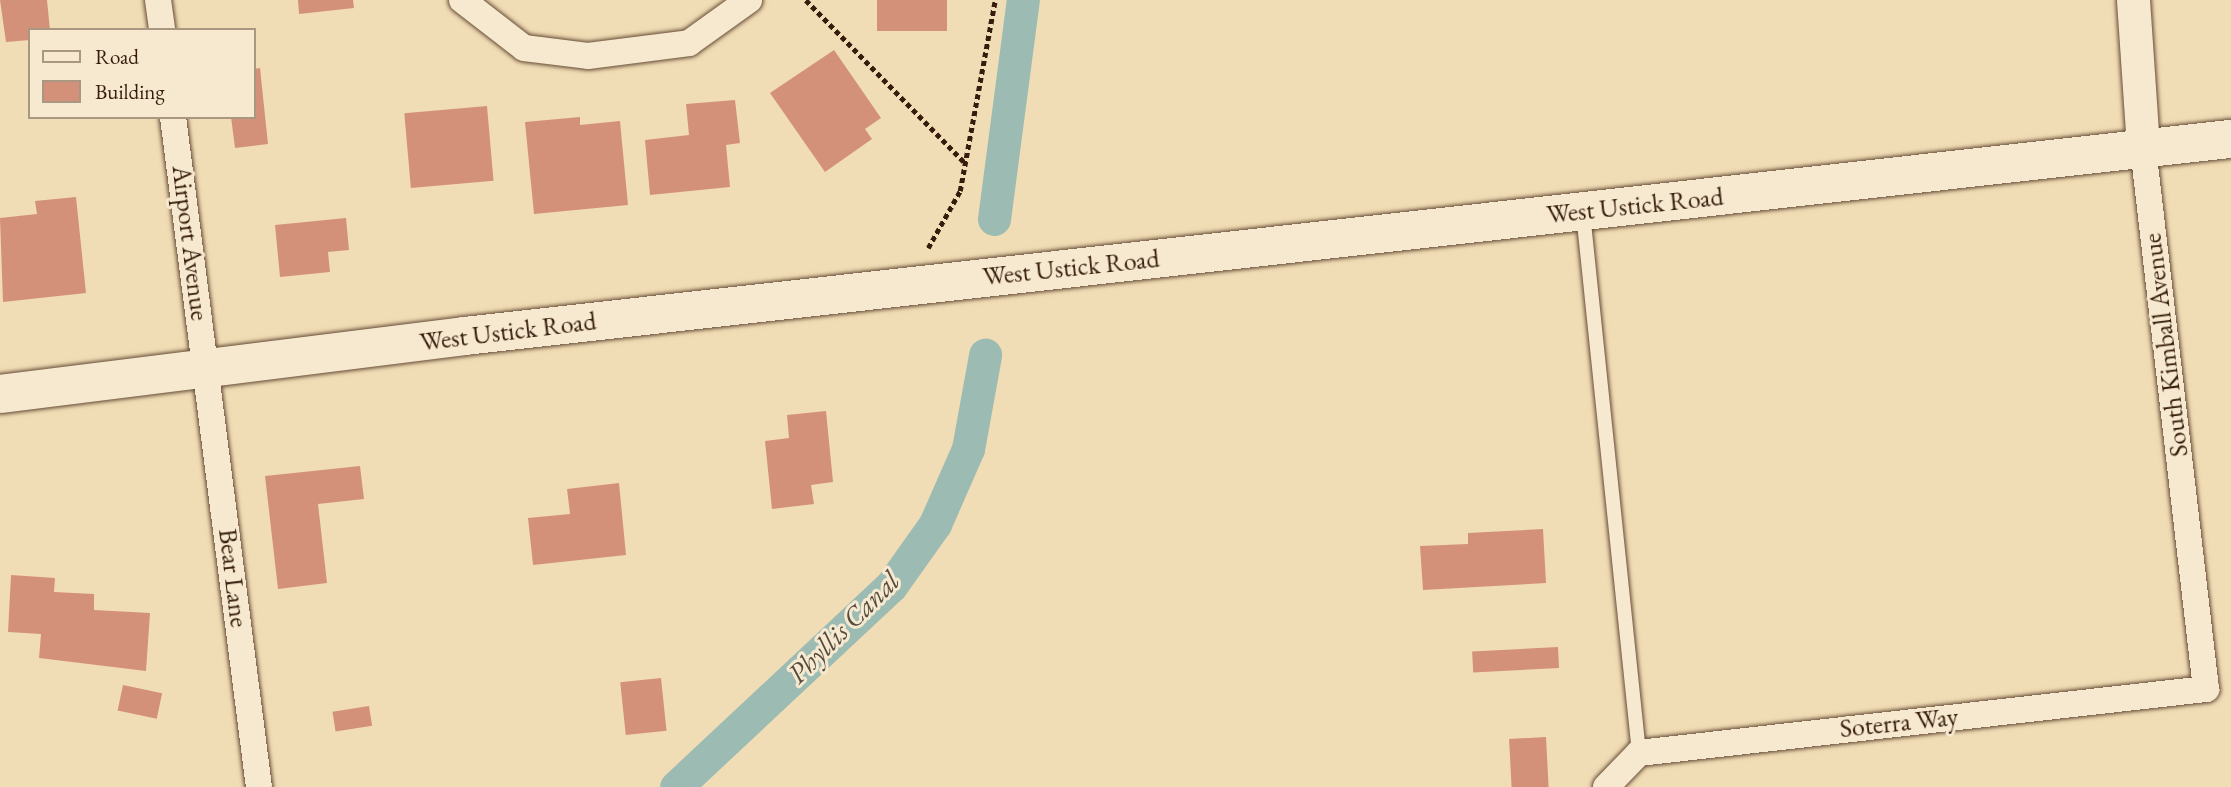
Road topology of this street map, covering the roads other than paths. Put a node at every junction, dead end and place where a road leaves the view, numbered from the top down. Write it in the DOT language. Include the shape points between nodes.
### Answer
graph roads {
  1 [pos="158,0"];
  2 [pos="462,0"];
  3 [pos="2133,0"];
  4 [pos="748,1"];
  5 [pos="162,28"];
  6 [pos="173,119"];
  7 [pos="2231,139"];
  8 [pos="2143,148"];
  9 [pos="1583,211"];
  10 [pos="206,369"];
  11 [pos="0,394"];
  12 [pos="2206,688"];
  13 [pos="1639,753"];
  14 [pos="259,787"];
  15 [pos="1606,787"];
  1 -- 5 [label="street"];
  2 -- 4 [label="street" via="524,48 588,56 689,43"];
  3 -- 8 [label="street, South Kimball Avenue"];
  6 -- 10 [label="street, Airport Avenue"];
  7 -- 8 [label="main road, West Ustick Road"];
  8 -- 9 [label="main road, West Ustick Road"];
  8 -- 12 [label="street, South Kimball Avenue"];
  9 -- 10 [label="main road, West Ustick Road"];
  9 -- 13 [label="lane"];
  10 -- 11 [label="main road, West Ustick Road"];
  10 -- 14 [label="street, Bear Lane"];
  12 -- 13 [label="street, Soterra Way"];
  13 -- 15 [label="street"];
}
